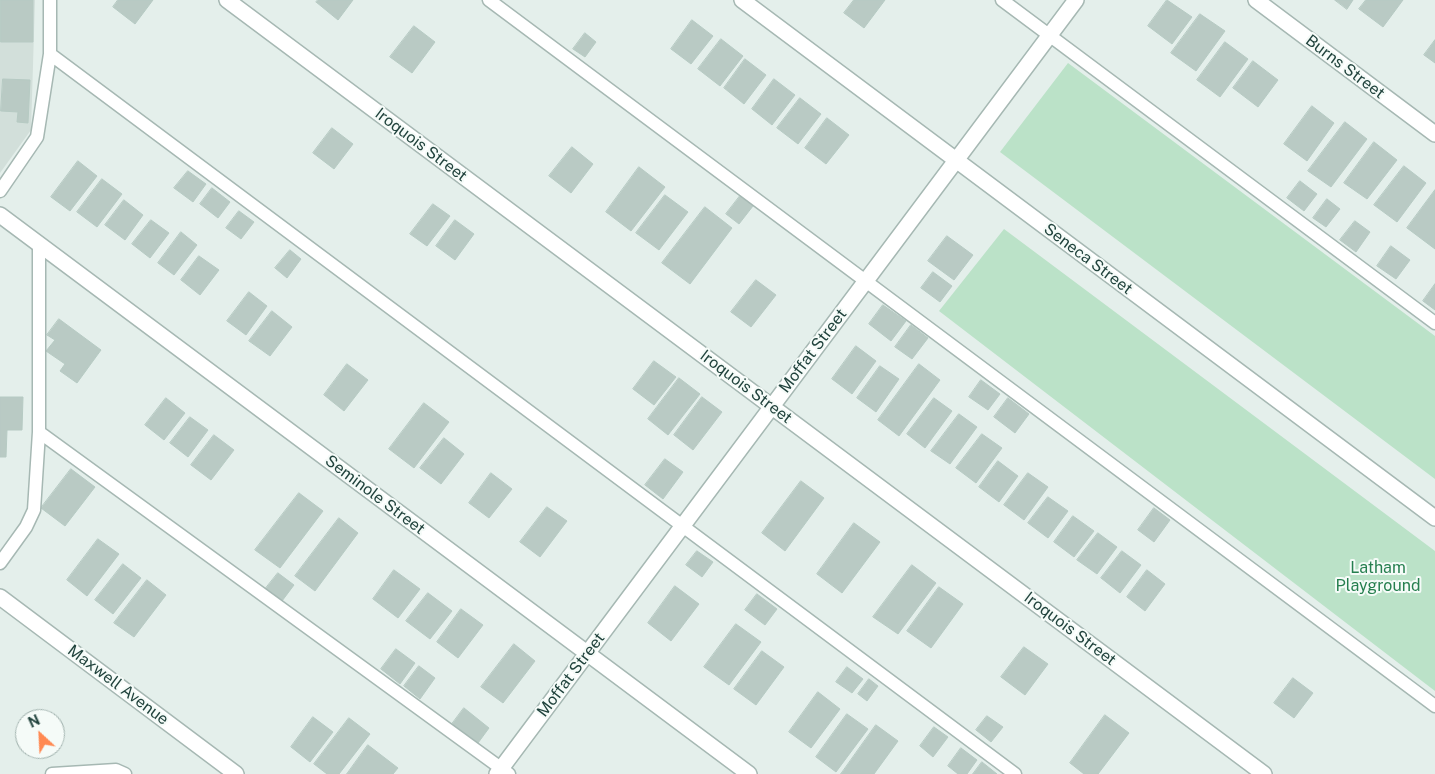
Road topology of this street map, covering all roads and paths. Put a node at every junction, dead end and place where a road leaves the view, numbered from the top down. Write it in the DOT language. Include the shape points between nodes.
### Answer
graph roads {
  1 [pos="50,0"];
  2 [pos="227,0"];
  3 [pos="489,0"];
  4 [pos="742,0"];
  5 [pos="1002,0"];
  6 [pos="1076,0"];
  7 [pos="1256,0"];
  8 [pos="1050,35"];
  9 [pos="50,54"];
  10 [pos="1435,134"];
  11 [pos="956,160"];
  12 [pos="0,191"];
  13 [pos="0,215"];
  14 [pos="39,244"];
  15 [pos="865,281"];
  16 [pos="1435,323"];
  17 [pos="772,406"];
  18 [pos="39,432"];
  19 [pos="1435,518"];
  20 [pos="683,525"];
  21 [pos="0,563"];
  22 [pos="0,597"];
  23 [pos="587,653"];
  24 [pos="1435,706"];
  25 [pos="503,772"];
  26 [pos="52,774"];
  27 [pos="125,774"];
  28 [pos="236,774"];
  29 [pos="749,774"];
  30 [pos="1015,774"];
  31 [pos="1264,774"];
  1 -- 9 [label="lane"];
  2 -- 17 [label="street, Iroquois Street"];
  3 -- 15 [label="lane"];
  4 -- 11 [label="street, Seneca Street"];
  5 -- 8 [label="lane"];
  6 -- 8 [label="street, Moffat Street"];
  7 -- 10 [label="street, Burns Street"];
  8 -- 11 [label="street, Moffat Street"];
  8 -- 16 [label="lane"];
  9 -- 12 [label="lane" via="38,137"];
  9 -- 20 [label="lane"];
  11 -- 15 [label="street, Moffat Street"];
  11 -- 19 [label="street, Seneca Street"];
  13 -- 14 [label="street, Seminole Street"];
  14 -- 18 [label="lane"];
  14 -- 23 [label="street, Seminole Street"];
  15 -- 17 [label="street, Moffat Street"];
  15 -- 24 [label="lane"];
  17 -- 20 [label="street, Moffat Street"];
  17 -- 31 [label="street, Iroquois Street"];
  18 -- 21 [label="lane" via="34,510 26,528"];
  18 -- 25 [label="lane"];
  20 -- 23 [label="street, Moffat Street"];
  20 -- 30 [label="lane"];
  22 -- 28 [label="street, Maxwell Avenue"];
  23 -- 25 [label="street, Moffat Street"];
  23 -- 29 [label="street, Seminole Street"];
  26 -- 27 [label="lane" via="116,770"];
}
